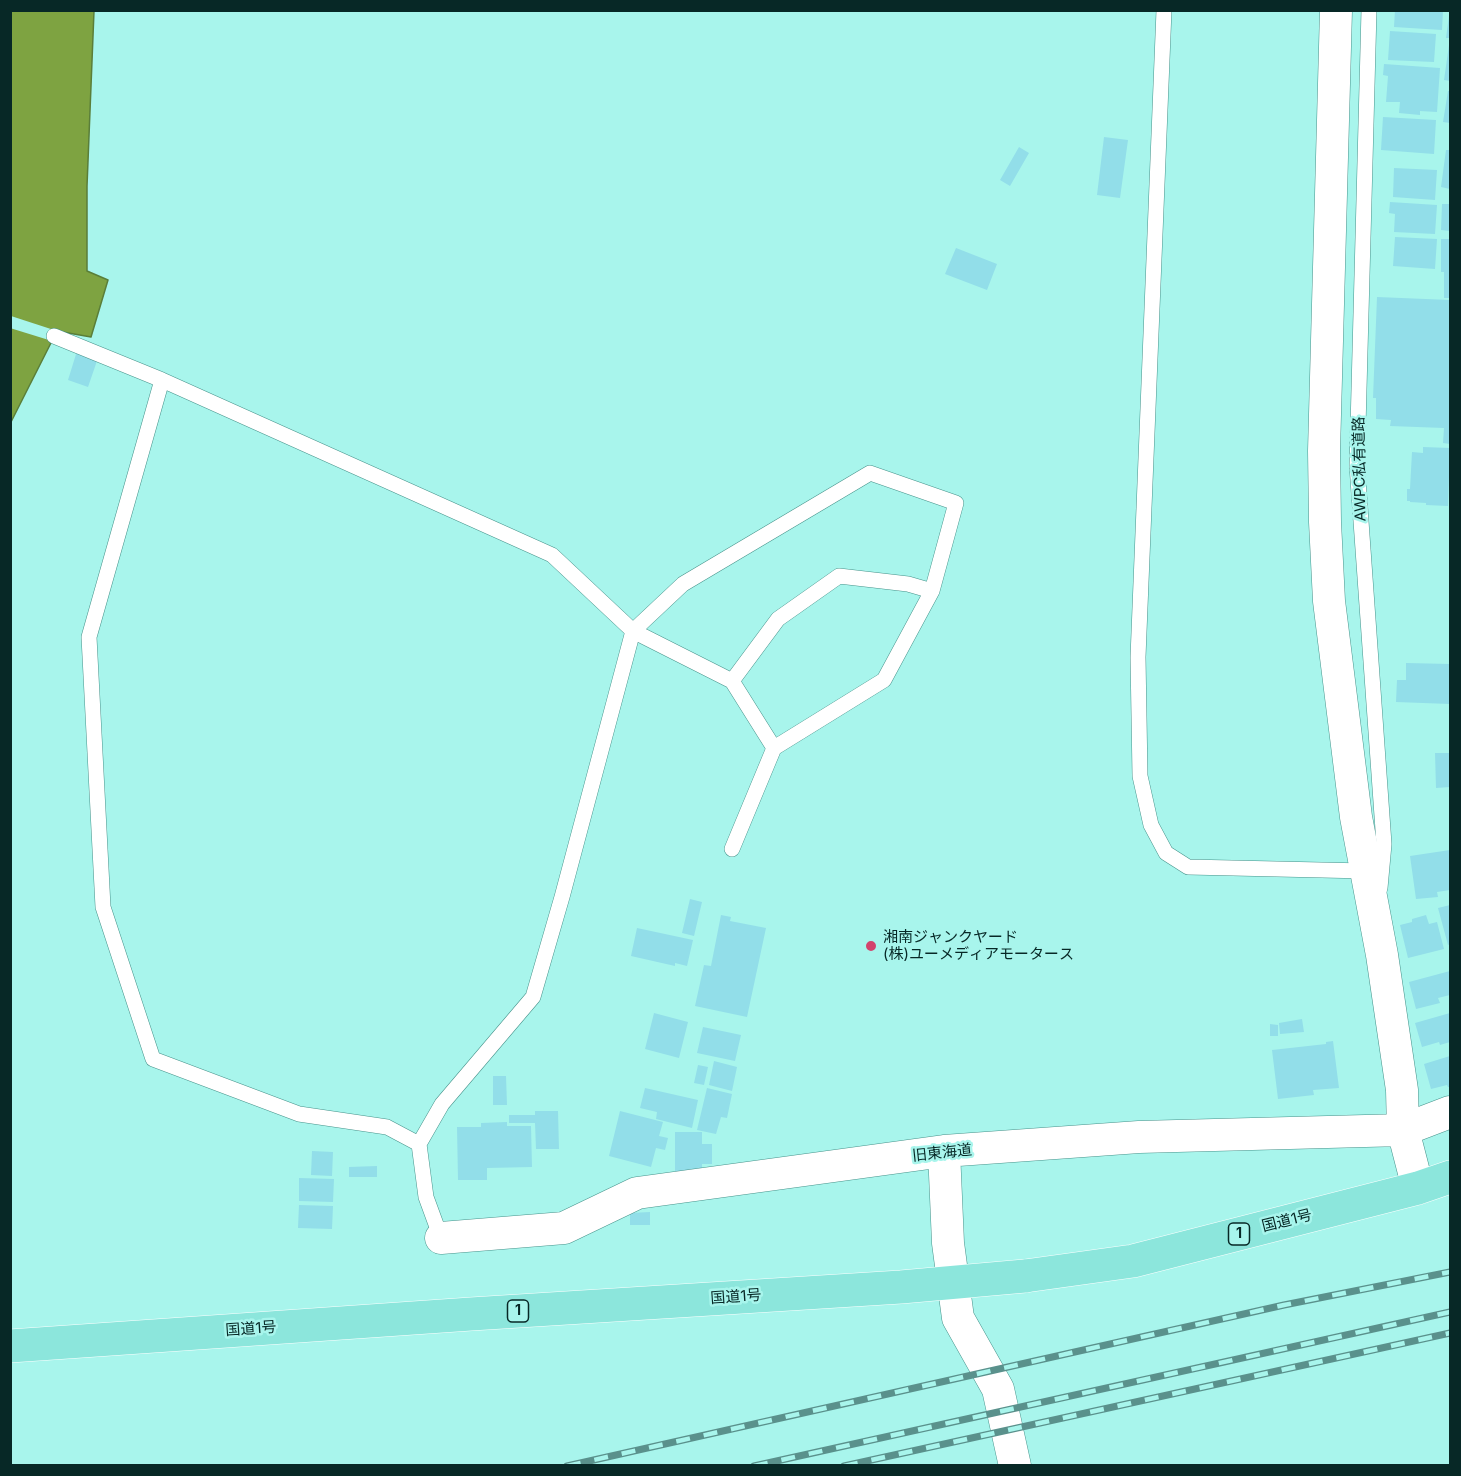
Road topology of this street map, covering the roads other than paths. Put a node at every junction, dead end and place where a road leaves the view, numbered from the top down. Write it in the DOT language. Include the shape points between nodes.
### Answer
graph roads {
  1 [pos="1164,10"];
  2 [pos="1336,10"];
  3 [pos="1369,10"];
  4 [pos="54,336"];
  5 [pos="162,380"];
  6 [pos="932,591"];
  7 [pos="633,631"];
  8 [pos="732,681"];
  9 [pos="774,748"];
  10 [pos="732,849"];
  11 [pos="1366,870"];
  12 [pos="1376,927"];
  13 [pos="1450,1112"];
  14 [pos="1403,1130"];
  15 [pos="419,1144"];
  16 [pos="944,1151"];
  17 [pos="1450,1177"];
  18 [pos="1418,1188"];
  19 [pos="441,1238"];
  20 [pos="10,1346"];
  21 [pos="1015,1466"];
  1 -- 11 [label="lane" via="1138,657 1140,776 1151,825 1166,853 1188,867"];
  2 -- 11 [label="street" via="1325,522 1329,601"];
  3 -- 12 [label="lane, AWPC私有道路" via="1357,465 1384,844"];
  4 -- 5 [label="lane"];
  5 -- 7 [label="lane" via="552,555"];
  5 -- 15 [label="lane" via="89,638 103,907 153,1059 299,1114 387,1127"];
  6 -- 7 [label="lane" via="957,503 870,473 683,584"];
  6 -- 8 [label="lane" via="908,584 839,576 778,618"];
  6 -- 9 [label="lane" via="884,680"];
  7 -- 8 [label="lane"];
  7 -- 15 [label="lane" via="533,997 442,1104"];
  8 -- 9 [label="lane"];
  9 -- 10 [label="lane"];
  11 -- 12 [label="street"];
  12 -- 14 [label="street" via="1402,1090"];
  13 -- 14 [label="street, 旧東海道"];
  14 -- 16 [label="street, 旧東海道" via="1139,1137"];
  14 -- 18 [label="street"];
  15 -- 19 [label="lane" via="426,1197"];
  16 -- 19 [label="street, 旧東海道" via="637,1193 564,1228"];
  16 -- 21 [label="street" via="948,1243 958,1318 998,1389"];
  17 -- 18 [label="highway, 国道1号 / 1"];
  18 -- 20 [label="highway, 国道1号 / 1, bridge" via="1133,1261 1025,1276"];
}
